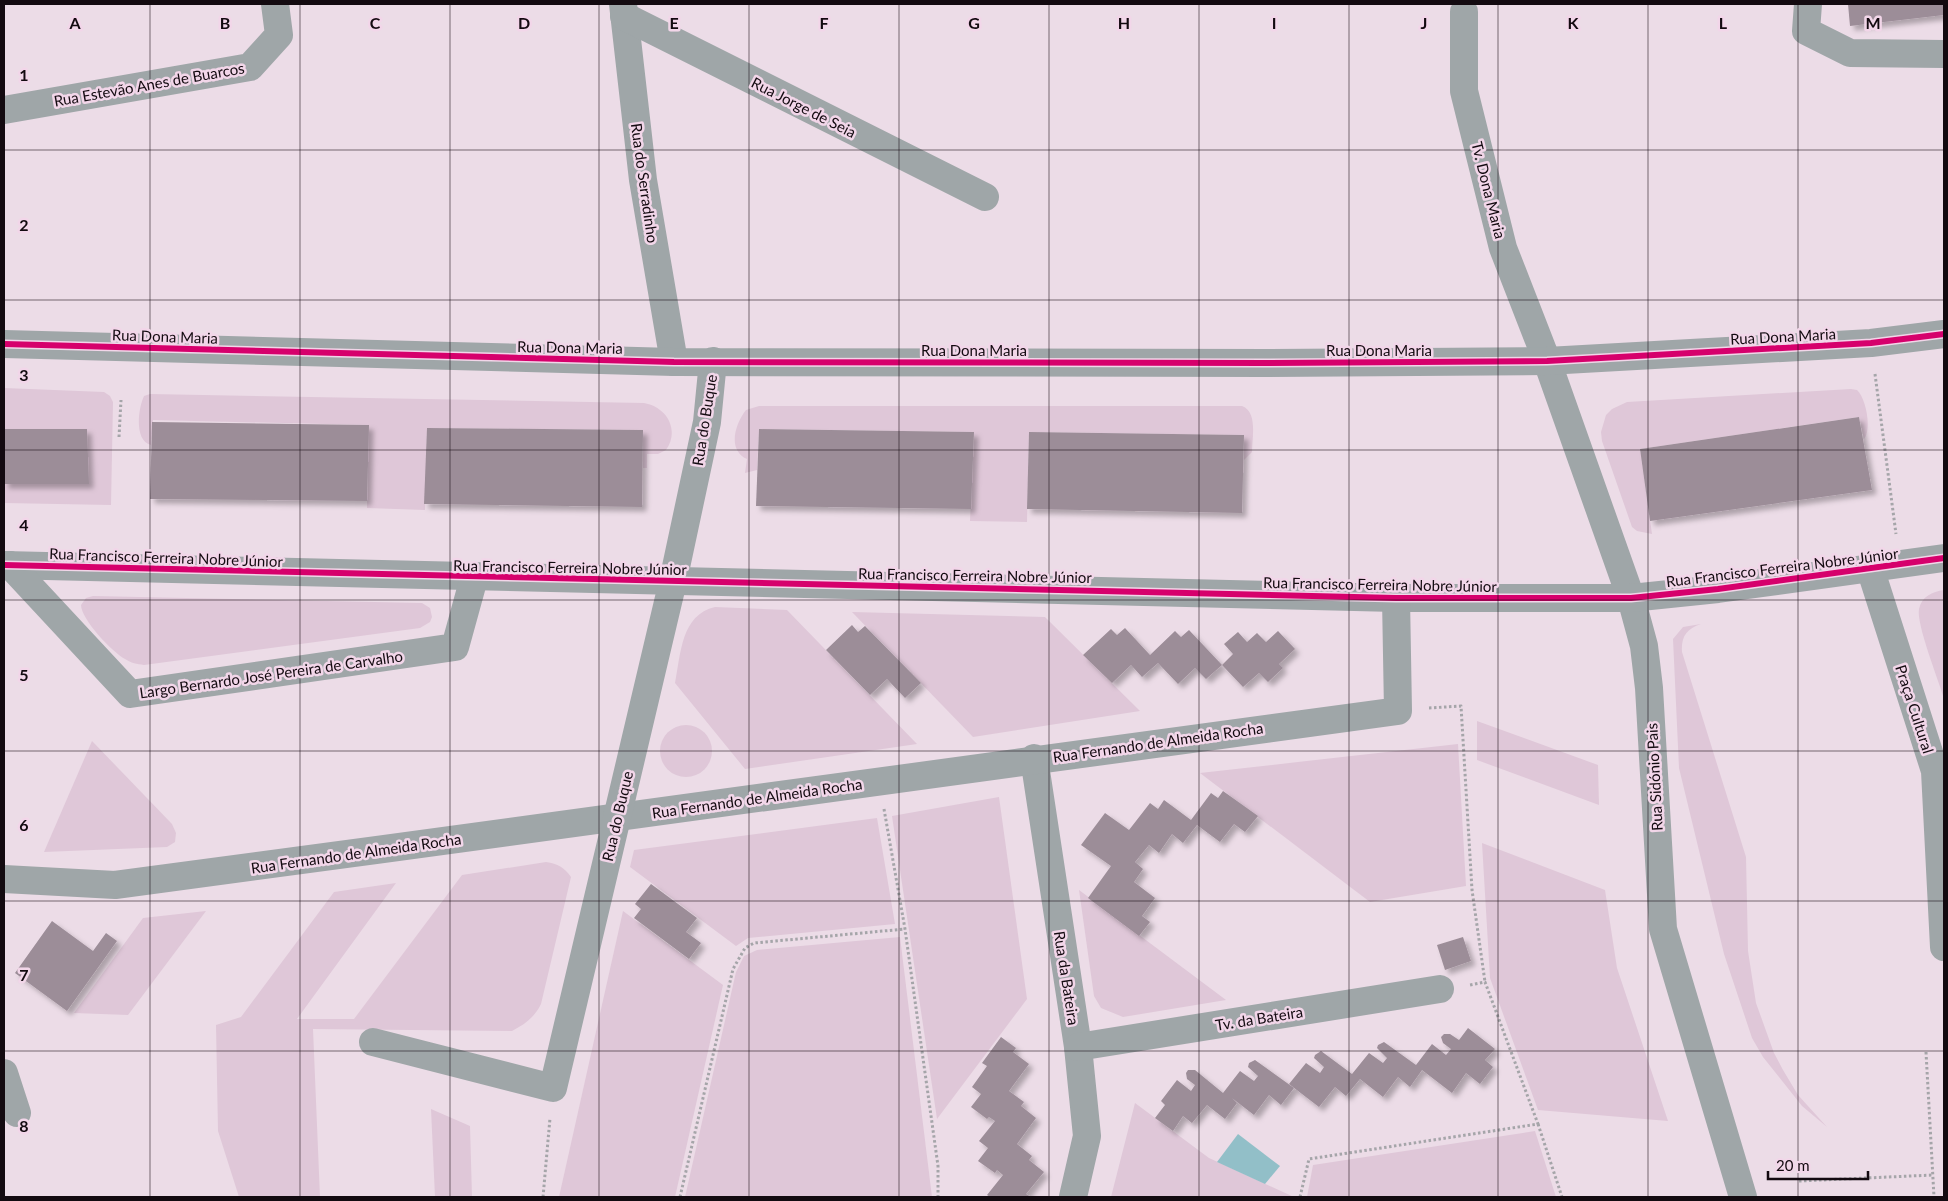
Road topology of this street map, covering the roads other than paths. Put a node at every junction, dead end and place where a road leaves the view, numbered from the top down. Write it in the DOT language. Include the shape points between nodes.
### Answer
graph roads {
  1 [pos="275,4"];
  2 [pos="1808,4"];
  3 [pos="623,10"];
  4 [pos="1464,12"];
  5 [pos="1944,54"];
  6 [pos="4,110"];
  7 [pos="985,197"];
  8 [pos="1944,334"];
  9 [pos="4,344"];
  10 [pos="713,361"];
  11 [pos="1548,361"];
  12 [pos="674,362"];
  13 [pos="1944,558"];
  14 [pos="7,565"];
  15 [pos="1870,568"];
  16 [pos="474,578"];
  17 [pos="673,581"];
  18 [pos="1396,598"];
  19 [pos="1631,598"];
  20 [pos="1034,758"];
  21 [pos="617,817"];
  22 [pos="4,880"];
  23 [pos="1943,913"];
  24 [pos="1944,947"];
  25 [pos="1440,990"];
  26 [pos="373,1042"];
  27 [pos="1078,1047"];
  28 [pos="4,1073"];
  29 [pos="17,1112"];
  30 [pos="1073,1197"];
  31 [pos="1743,1197"];
  1 -- 6 [label="street, Rua Estevão Anes de Buarcos" via="279,35 250,67"];
  2 -- 5 [label="street" via="1806,31 1850,53"];
  3 -- 7 [label="street, Rua Jorge de Seia"];
  3 -- 12 [label="street, Rua do Serradinho" via="643,180"];
  4 -- 11 [label="street, Tv. Dona Maria" via="1464,91 1503,248"];
  8 -- 11 [label="street, Rua Dona Maria" via="1870,343"];
  9 -- 12 [label="street, Rua Dona Maria"];
  10 -- 11 [label="street, Rua Dona Maria"];
  10 -- 12 [label="street, Rua Dona Maria"];
  10 -- 17 [label="street, Rua do Buque" via="706,422"];
  11 -- 19 [label="street, Rua Sidónio Pais"];
  13 -- 15 [label="street, Rua Francisco Ferreira Nobre Júnior"];
  14 -- 16 [label="street, Rua Francisco Ferreira Nobre Júnior"];
  14 -- 16 [label="street, Largo Bernardo José Pereira de Carvalho" via="130,694 455,647"];
  15 -- 19 [label="street, Rua Francisco Ferreira Nobre Júnior"];
  15 -- 23 [label="street, Praça Cultural" via="1935,771"];
  16 -- 17 [label="street, Rua Francisco Ferreira Nobre Júnior"];
  17 -- 18 [label="street, Rua Francisco Ferreira Nobre Júnior"];
  17 -- 21 [label="street, Rua do Buque"];
  18 -- 19 [label="street, Rua Francisco Ferreira Nobre Júnior"];
  18 -- 20 [label="street, Rua Fernando de Almeida Rocha" via="1398,710"];
  19 -- 31 [label="street, Rua Sidónio Pais" via="1644,646 1649,688 1663,929"];
  20 -- 21 [label="street, Rua Fernando de Almeida Rocha"];
  20 -- 27 [label="street, Rua da Bateira"];
  21 -- 22 [label="street, Rua Fernando de Almeida Rocha" via="115,886"];
  21 -- 26 [label="street, Rua do Buque" via="553,1088"];
  23 -- 24 [label="street, Praça Cultural"];
  25 -- 27 [label="street, Tv. da Bateira"];
  27 -- 30 [label="street, Rua da Bateira" via="1087,1136"];
  28 -- 29 [label="street"];
}
